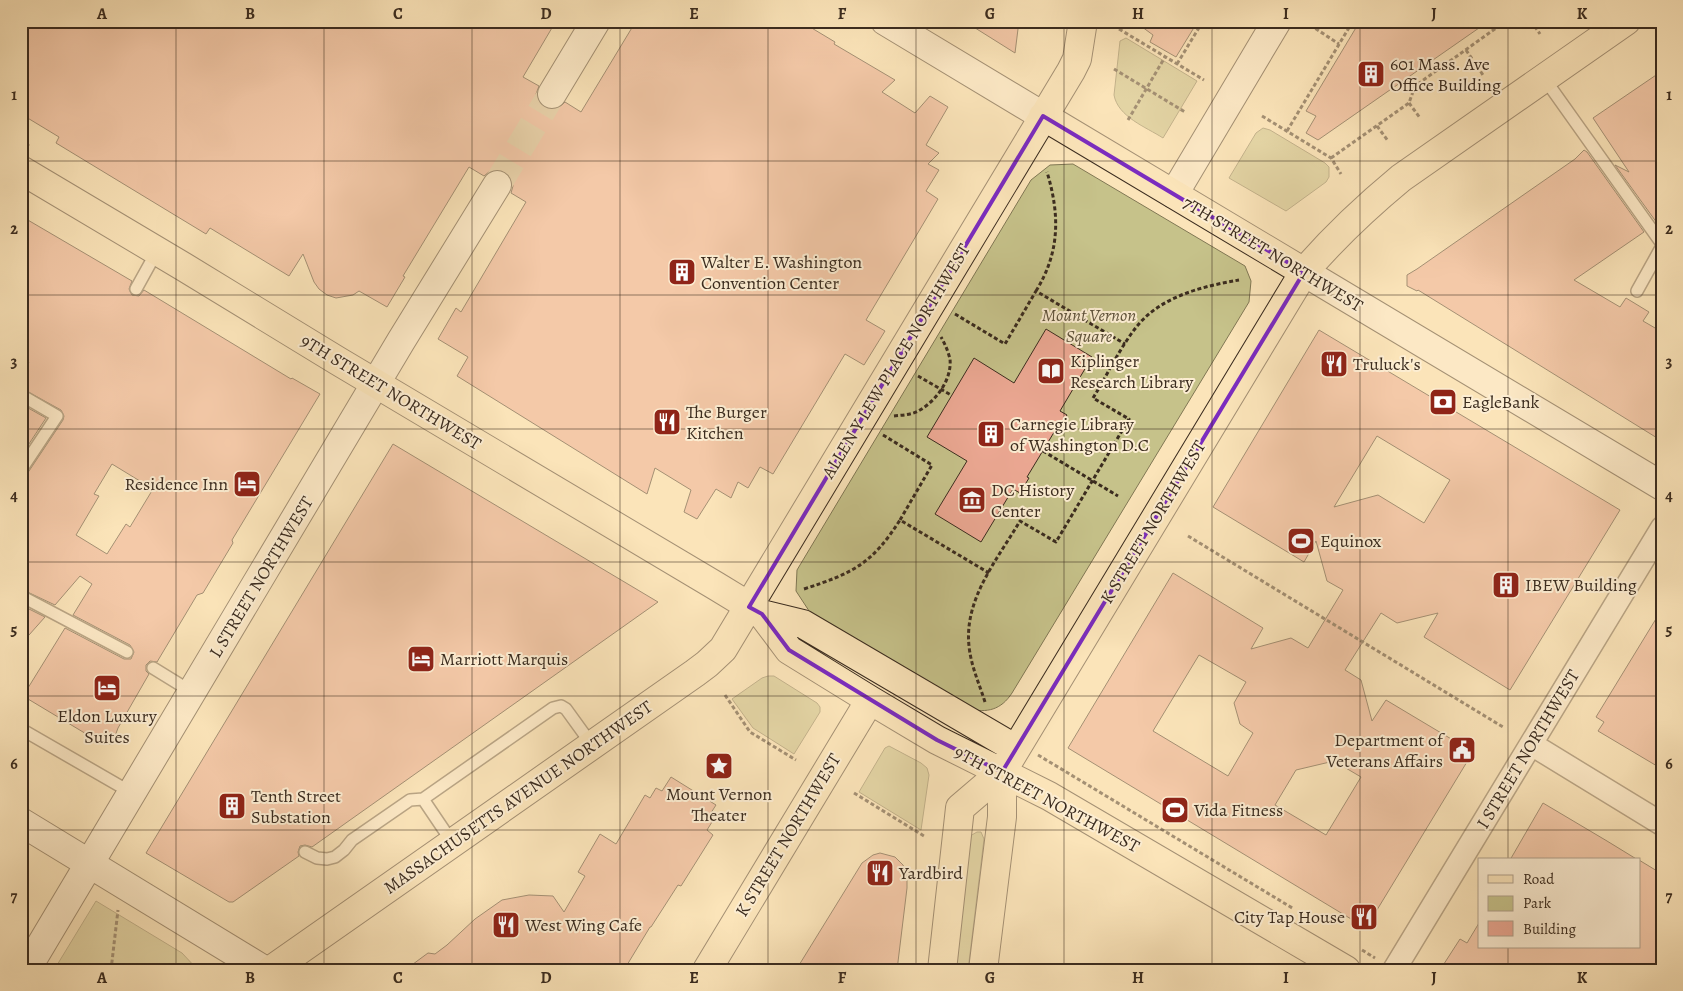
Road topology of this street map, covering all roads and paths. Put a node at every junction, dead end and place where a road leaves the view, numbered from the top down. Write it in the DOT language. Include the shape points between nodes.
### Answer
graph roads {
  1 [pos="596,21"];
  2 [pos="884,21"];
  3 [pos="1084,21"];
  4 [pos="1203,21"];
  5 [pos="1277,21"];
  6 [pos="1353,21"];
  7 [pos="1506,21"];
  8 [pos="1530,21"];
  9 [pos="1626,21"];
  10 [pos="1310,25"];
  11 [pos="1119,29"];
  12 [pos="1540,34"];
  13 [pos="1339,44"];
  14 [pos="1466,50"];
  15 [pos="1165,57"];
  16 [pos="1177,64"];
  17 [pos="1114,70"];
  18 [pos="1483,74"];
  19 [pos="1544,78"];
  20 [pos="1204,80"];
  21 [pos="1146,89"];
  22 [pos="552,94"];
  23 [pos="1409,102"];
  24 [pos="1185,112"];
  25 [pos="1043,116"];
  26 [pos="1262,116"];
  27 [pos="1420,118"];
  28 [pos="1128,120"];
  29 [pos="1377,126"];
  30 [pos="1287,131"];
  31 [pos="1388,141"];
  32 [pos="1331,158"];
  33 [pos="21,170"];
  34 [pos="1047,172"];
  35 [pos="1341,174"];
  36 [pos="498,185"];
  37 [pos="1174,194"];
  38 [pos="1662,245"];
  39 [pos="157,250"];
  40 [pos="1304,272"];
  41 [pos="1239,280"];
  42 [pos="136,289"];
  43 [pos="1036,291"];
  44 [pos="1637,291"];
  45 [pos="955,314"];
  46 [pos="941,337"];
  47 [pos="1125,344"];
  48 [pos="918,376"];
  49 [pos="376,383"];
  50 [pos="942,390"];
  51 [pos="21,395"];
  52 [pos="951,395"];
  53 [pos="894,416"];
  54 [pos="882,435"];
  55 [pos="1043,451"];
  56 [pos="21,470"];
  57 [pos="1092,481"];
  58 [pos="1662,486"];
  59 [pos="1118,496"];
  60 [pos="900,520"];
  61 [pos="1662,528"];
  62 [pos="1188,536"];
  63 [pos="989,573"];
  64 [pos="804,589"];
  65 [pos="21,596"];
  66 [pos="755,610"];
  67 [pos="127,652"];
  68 [pos="153,668"];
  69 [pos="192,692"];
  70 [pos="725,695"];
  71 [pos="870,700"];
  72 [pos="985,702"];
  73 [pos="1503,727"];
  74 [pos="21,729"];
  75 [pos="1531,744"];
  76 [pos="592,745"];
  77 [pos="1016,749"];
  78 [pos="796,760"];
  79 [pos="1061,768"];
  80 [pos="1002,772"];
  81 [pos="132,793"];
  82 [pos="854,793"];
  83 [pos="423,799"];
  84 [pos="21,822"];
  85 [pos="1662,824"];
  86 [pos="924,836"];
  87 [pos="452,842"];
  88 [pos="305,852"];
  89 [pos="89,863"];
  90 [pos="118,910"];
  91 [pos="1300,912"];
  92 [pos="1366,953"];
  93 [pos="1352,959"];
  94 [pos="26,970"];
  95 [pos="111,970"];
  96 [pos="264,970"];
  97 [pos="271,970"];
  98 [pos="707,970"];
  99 [pos="942,970"];
  100 [pos="983,970"];
  101 [pos="1394,970"];
  1 -- 22 [label="street"];
  2 -- 25 [label="street, 7TH STREET NORTHWEST"];
  3 -- 25 [label="main road, ALLEN Y LEW PLACE NORTHWEST" via="1078,59"];
  4 -- 16 [label="path"];
  5 -- 37 [label="street"];
  6 -- 13 [label="path"];
  7 -- 14 [label="path"];
  8 -- 12 [label="path"];
  9 -- 19 [label="main road"];
  10 -- 13 [label="path"];
  11 -- 15 [label="path"];
  13 -- 30 [label="path"];
  14 -- 18 [label="path"];
  14 -- 23 [label="path" via="1415,86"];
  15 -- 16 [label="path"];
  15 -- 21 [label="path"];
  16 -- 20 [label="path"];
  17 -- 21 [label="path"];
  19 -- 38 [label="lane"];
  19 -- 40 [label="main road" via="1377,197 1333,238"];
  21 -- 24 [label="path"];
  21 -- 28 [label="path"];
  23 -- 27 [label="path"];
  23 -- 29 [label="path"];
  25 -- 37 [label="main road, 7TH STREET NORTHWEST"];
  25 -- 66 [label="main road, ALLEN Y LEW PLACE NORTHWEST"];
  26 -- 30 [label="path"];
  29 -- 31 [label="path"];
  29 -- 32 [label="path"];
  30 -- 32 [label="path"];
  32 -- 35 [label="path"];
  33 -- 39 [label="main road, 9TH STREET NORTHWEST"];
  34 -- 43 [label="path" via="1055,209 1056,235 1052,258"];
  36 -- 49 [label="street, L STREET NORTHWEST"];
  37 -- 40 [label="main road, 7TH STREET NORTHWEST"];
  38 -- 44 [label="lane"];
  39 -- 42 [label="lane"];
  39 -- 49 [label="main road, 9TH STREET NORTHWEST"];
  40 -- 58 [label="street, 7TH STREET NORTHWEST"];
  40 -- 77 [label="main road, K STREET NORTHWEST"];
  41 -- 47 [label="path" via="1195,290 1157,308 1139,324"];
  43 -- 45 [label="path" via="1005,344"];
  43 -- 47 [label="path"];
  46 -- 50 [label="path" via="950,361"];
  47 -- 57 [label="path" via="1094,398 1129,419"];
  48 -- 50 [label="path"];
  49 -- 66 [label="main road, 9TH STREET NORTHWEST"];
  49 -- 69 [label="street, L STREET NORTHWEST"];
  50 -- 52 [label="path"];
  50 -- 53 [label="path" via="920,410"];
  51 -- 56 [label="lane" via="57,416"];
  54 -- 60 [label="path" via="932,465"];
  55 -- 57 [label="path"];
  57 -- 59 [label="path"];
  57 -- 63 [label="path" via="1056,542 1020,521"];
  60 -- 63 [label="path"];
  60 -- 64 [label="path" via="878,550 861,565 841,577"];
  61 -- 75 [label="street, I STREET NORTHWEST"];
  62 -- 73 [label="path"];
  63 -- 72 [label="path" via="974,601 969,630 972,660"];
  65 -- 67 [label="lane"];
  66 -- 71 [label="main road, 9TH STREET NORTHWEST" via="789,650"];
  66 -- 76 [label="main road, MASSACHUSETTS AVENUE NORTHWEST" via="712,660"];
  66 -- 77 [label="main road, 9TH STREET NORTHWEST" via="803,624"];
  68 -- 69 [label="lane"];
  69 -- 81 [label="street, L STREET NORTHWEST"];
  70 -- 78 [label="path" via="750,732"];
  71 -- 80 [label="main road, 9TH STREET NORTHWEST" via="937,740"];
  71 -- 98 [label="main road, K STREET NORTHWEST"];
  74 -- 81 [label="lane"];
  75 -- 85 [label="street"];
  75 -- 101 [label="street, I STREET NORTHWEST"];
  76 -- 83 [label="lane" via="566,709 561,706 553,708"];
  76 -- 87 [label="main road, MASSACHUSETTS AVENUE NORTHWEST"];
  77 -- 80 [label="main road, K STREET NORTHWEST"];
  79 -- 91 [label="path"];
  80 -- 93 [label="main road, 9TH STREET NORTHWEST"];
  80 -- 99 [label="main road" via="960,808"];
  80 -- 100 [label="main road" via="1002,817"];
  81 -- 89 [label="street, L STREET NORTHWEST"];
  82 -- 86 [label="path"];
  83 -- 87 [label="lane"];
  83 -- 88 [label="lane" via="410,800 352,840 336,857 317,858"];
  84 -- 89 [label="street"];
  87 -- 97 [label="main road, MASSACHUSETTS AVENUE NORTHWEST"];
  89 -- 94 [label="street, L STREET NORTHWEST"];
  89 -- 96 [label="street"];
  90 -- 95 [label="path"];
  92 -- 93 [label="path"];
}
